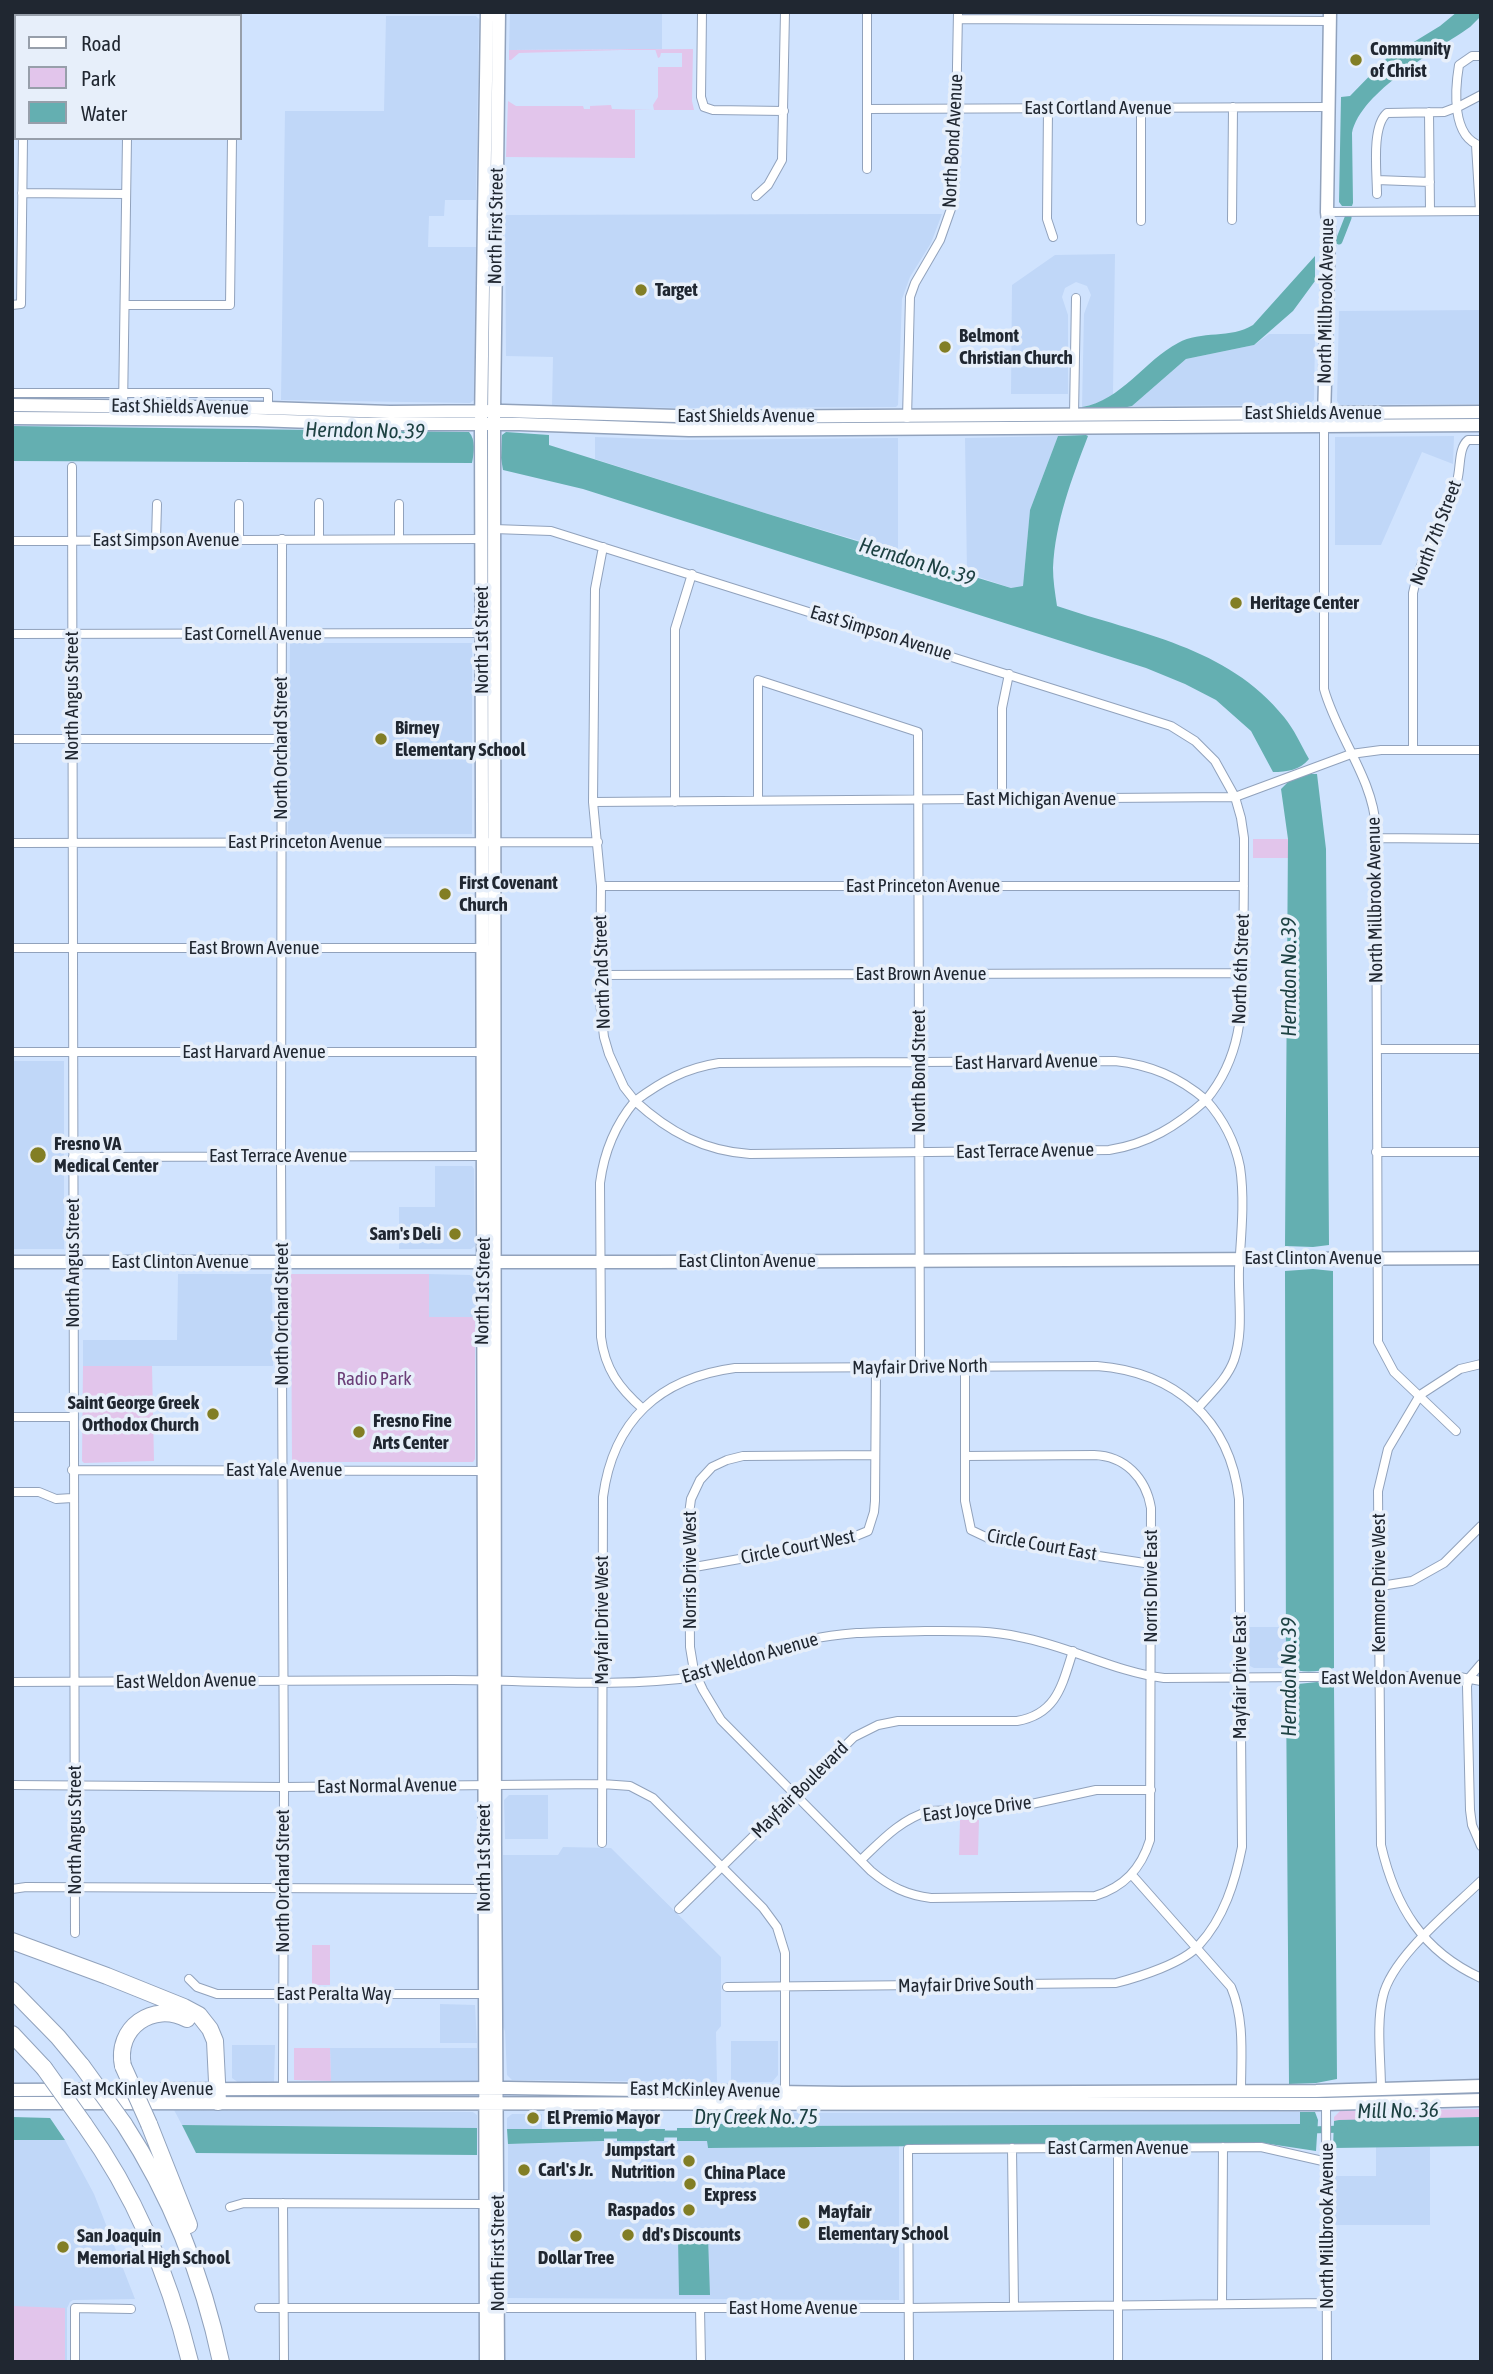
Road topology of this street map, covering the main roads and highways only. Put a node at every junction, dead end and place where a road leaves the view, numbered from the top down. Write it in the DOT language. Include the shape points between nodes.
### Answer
graph roads {
  1 [pos="487,12"];
  2 [pos="499,12"];
  3 [pos="1330,16"];
  4 [pos="484,227"];
  5 [pos="496,274"];
  6 [pos="12,405"];
  7 [pos="124,406"];
  8 [pos="1481,412"];
  9 [pos="1074,415"];
  10 [pos="1164,415"];
  11 [pos="12,418"];
  12 [pos="488,418"];
  13 [pos="1324,419"];
  14 [pos="907,422"];
  15 [pos="1481,425"];
  16 [pos="1040,428"];
  17 [pos="1097,428"];
  18 [pos="487,439"];
  19 [pos="488,456"];
  20 [pos="482,539"];
  21 [pos="494,608"];
  22 [pos="488,633"];
  23 [pos="489,1052"];
  24 [pos="496,1140"];
  25 [pos="483,1156"];
  26 [pos="1481,1258"];
  27 [pos="12,1262"];
  28 [pos="490,1262"];
  29 [pos="490,1889"];
  30 [pos="12,1941"];
  31 [pos="12,1990"];
  32 [pos="12,2034"];
  33 [pos="12,2043"];
  34 [pos="44,2068"];
  35 [pos="1481,2086"];
  36 [pos="492,2088"];
  37 [pos="354,2089"];
  38 [pos="620,2089"];
  39 [pos="12,2090"];
  40 [pos="703,2090"];
  41 [pos="1241,2091"];
  42 [pos="1481,2092"];
  43 [pos="213,2096"];
  44 [pos="785,2098"];
  45 [pos="1481,2100"];
  46 [pos="1441,2101"];
  47 [pos="298,2102"];
  48 [pos="12,2103"];
  49 [pos="492,2104"];
  50 [pos="536,2104"];
  51 [pos="610,2104"];
  52 [pos="1152,2105"];
  53 [pos="492,2144"];
  54 [pos="492,2308"];
  55 [pos="190,2362"];
  56 [pos="221,2362"];
  57 [pos="229,2362"];
  58 [pos="486,2362"];
  59 [pos="498,2362"];
  1 -- 4 [label="main road, North First Street"];
  2 -- 5 [label="main road, North First Street"];
  3 -- 13 [label="main road, North Millbrook Avenue"];
  4 -- 5 [label="main road" via="490,234 490,269"];
  4 -- 12 [label="main road, North First Street"];
  5 -- 12 [label="main road, North First Street"];
  6 -- 7 [label="main road, East Shields Avenue"];
  7 -- 11 [label="main road, East Shields Avenue"];
  7 -- 12 [label="main road, East Shields Avenue"];
  7 -- 12 [label="main road, East Shields Avenue" via="256,420 368,424"];
  8 -- 13 [label="main road, East Shields Avenue"];
  9 -- 10 [label="main road, East Shields Avenue"];
  9 -- 14 [label="main road, East Shields Avenue"];
  9 -- 16 [label="main road"];
  10 -- 13 [label="main road, East Shields Avenue"];
  10 -- 17 [label="main road" via="1146,421 1104,422"];
  12 -- 14 [label="main road, East Shields Avenue" via="679,430"];
  12 -- 18 [label="main road, North First Street"];
  13 -- 15 [label="main road, East Shields Avenue"];
  13 -- 17 [label="main road, East Shields Avenue"];
  14 -- 16 [label="main road, East Shields Avenue"];
  16 -- 17 [label="main road, East Shields Avenue"];
  18 -- 19 [label="main road, North 1st Street"];
  19 -- 20 [label="main road, North 1st Street"];
  19 -- 21 [label="main road, North 1st Street"];
  20 -- 21 [label="main road" via="489,549"];
  20 -- 22 [label="main road, North 1st Street"];
  21 -- 22 [label="main road, North 1st Street"];
  22 -- 23 [label="main road, North 1st Street"];
  23 -- 24 [label="main road, North 1st Street"];
  23 -- 25 [label="main road, North 1st Street"];
  24 -- 25 [label="main road"];
  24 -- 28 [label="main road, North 1st Street"];
  25 -- 28 [label="main road, North 1st Street"];
  26 -- 28 [label="main road, East Clinton Avenue"];
  27 -- 28 [label="main road, East Clinton Avenue"];
  28 -- 29 [label="main road, North 1st Street"];
  29 -- 36 [label="main road, North 1st Street"];
  29 -- 36 [label="main road, North 1st Street" via="484,1994"];
  30 -- 43 [label="highway" via="199,2015 215,2041"];
  31 -- 56 [label="highway, bridge" via="82,2066 161,2187 202,2288"];
  32 -- 34 [label="highway"];
  33 -- 34 [label="highway"];
  34 -- 55 [label="highway, bridge" via="123,2182 149,2237"];
  35 -- 41 [label="main road, East McKinley Avenue"];
  36 -- 37 [label="main road, East McKinley Avenue"];
  36 -- 38 [label="main road, East McKinley Avenue"];
  36 -- 49 [label="main road, North 1st Street"];
  37 -- 43 [label="main road, East McKinley Avenue"];
  37 -- 47 [label="main road" via="303,2095"];
  38 -- 40 [label="main road, East McKinley Avenue"];
  38 -- 50 [label="main road" via="609,2098 554,2099"];
  39 -- 43 [label="main road, East McKinley Avenue"];
  40 -- 44 [label="main road, East McKinley Avenue"];
  40 -- 51 [label="main road" via="673,2098 618,2098"];
  41 -- 44 [label="main road, East McKinley Avenue"];
  41 -- 52 [label="main road" via="1232,2098 1178,2099"];
  42 -- 46 [label="main road" via="1448,2094"];
  43 -- 47 [label="main road, East McKinley Avenue"];
  43 -- 48 [label="main road, East McKinley Avenue"];
  43 -- 57 [label="highway, bridge" via="204,2040 192,2023 173,2013 150,2014 133,2026 122,2045 123,2066 184,2211"];
  44 -- 51 [label="main road, East McKinley Avenue"];
  44 -- 52 [label="main road, East McKinley Avenue"];
  45 -- 46 [label="main road, East McKinley Avenue"];
  46 -- 52 [label="main road, East McKinley Avenue"];
  47 -- 49 [label="main road, East McKinley Avenue"];
  49 -- 50 [label="main road, East McKinley Avenue"];
  49 -- 53 [label="main road, North 1st Street"];
  50 -- 51 [label="main road, East McKinley Avenue"];
  53 -- 54 [label="main road, North First Street"];
  53 -- 54 [label="main road, North First Street" via="485,2204"];
  54 -- 58 [label="main road, North First Street"];
  54 -- 59 [label="main road, North First Street"];
}
